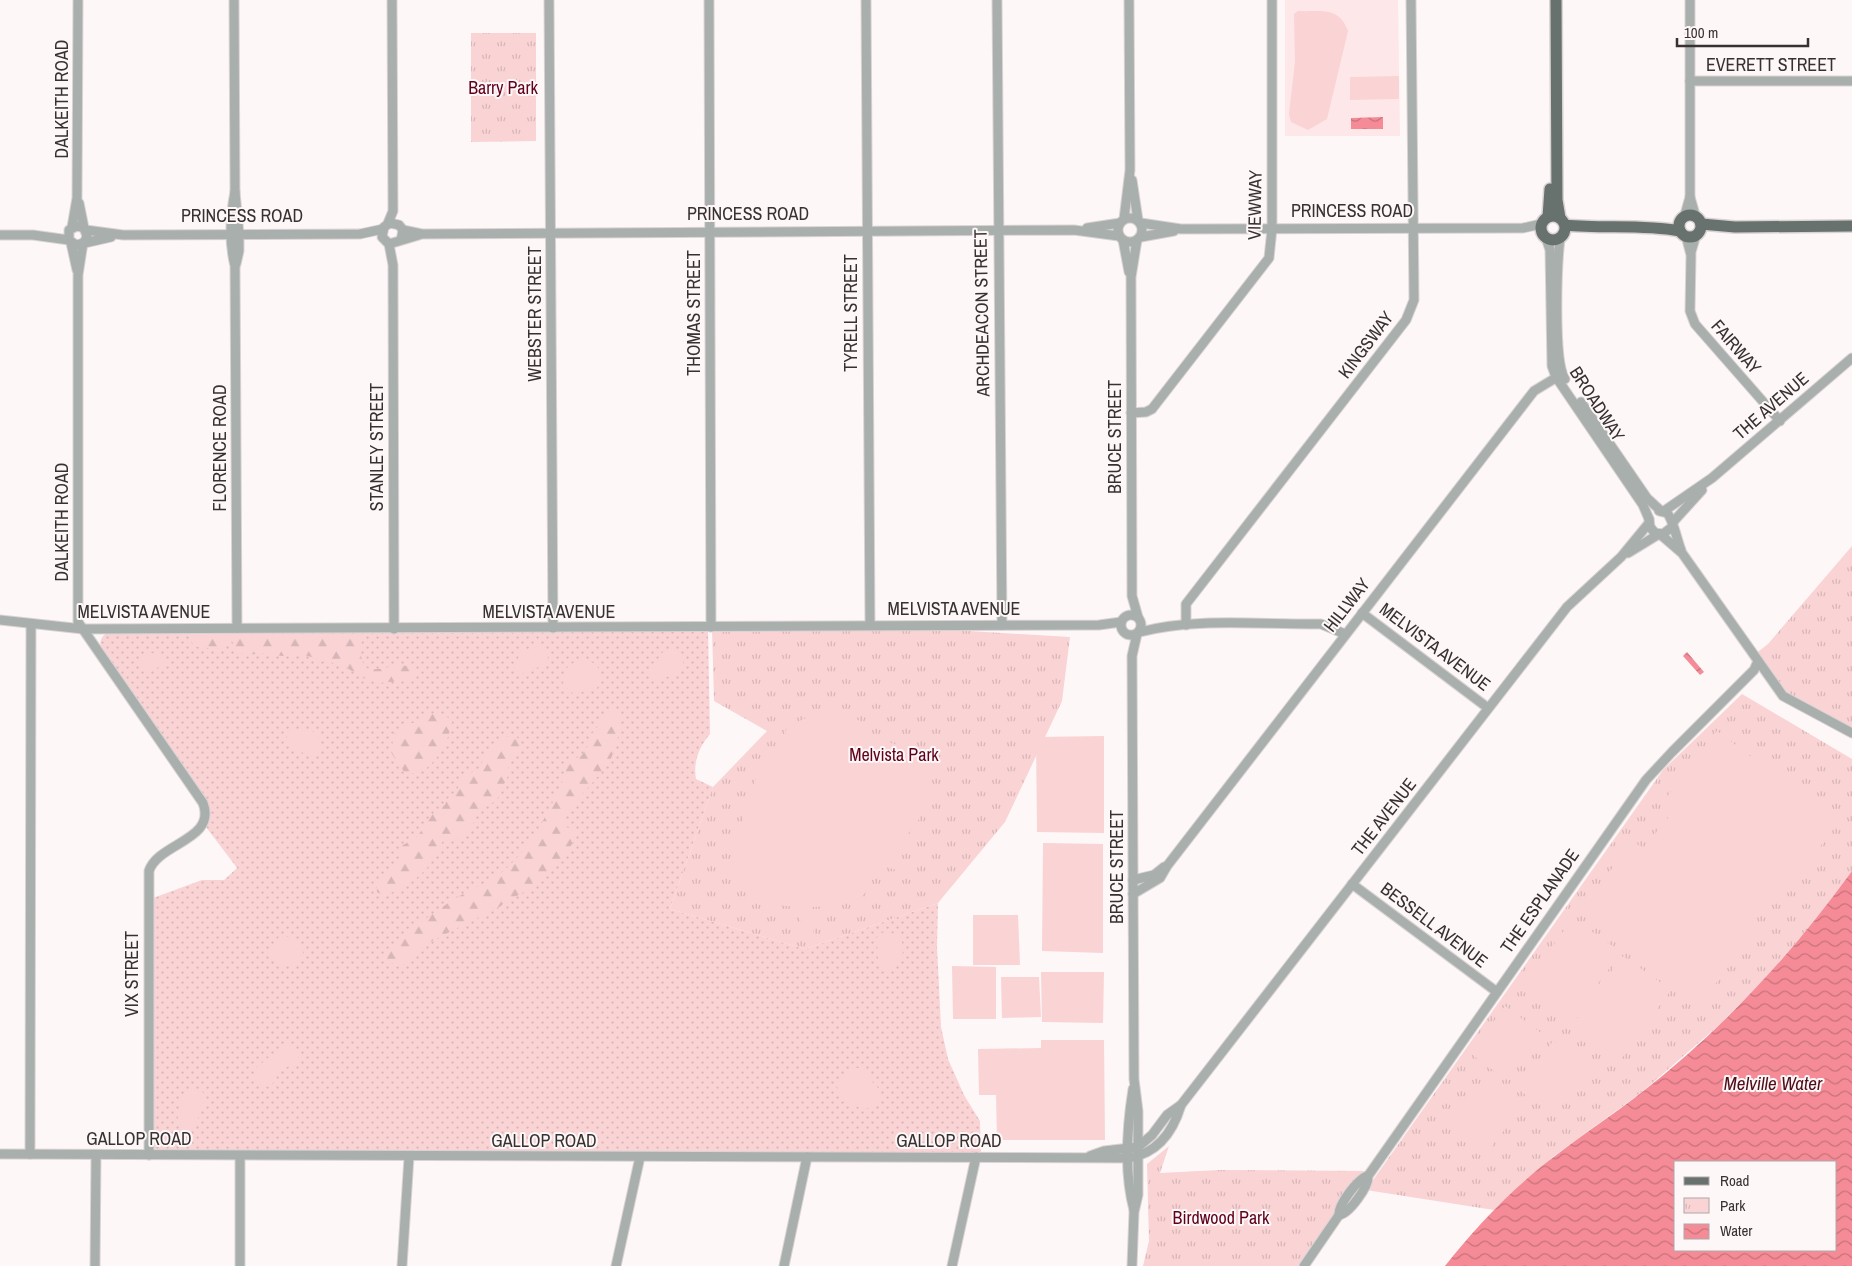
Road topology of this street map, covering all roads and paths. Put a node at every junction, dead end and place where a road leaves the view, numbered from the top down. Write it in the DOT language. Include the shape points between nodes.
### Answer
graph roads {
  1 [pos="78,0"];
  2 [pos="234,0"];
  3 [pos="392,0"];
  4 [pos="549,0"];
  5 [pos="709,0"];
  6 [pos="866,0"];
  7 [pos="997,0"];
  8 [pos="1129,0"];
  9 [pos="1272,0"];
  10 [pos="1411,0"];
  11 [pos="1549,0"];
  12 [pos="1556,0"];
  13 [pos="1690,0"];
  14 [pos="1690,81"];
  15 [pos="1852,81"];
  16 [pos="1130,170"];
  17 [pos="78,198"];
  18 [pos="393,211"];
  19 [pos="1122,221"];
  20 [pos="1139,222"];
  21 [pos="386,226"];
  22 [pos="1852,226"];
  23 [pos="1690,227"];
  24 [pos="1413,228"];
  25 [pos="1544,228"];
  26 [pos="71,229"];
  27 [pos="85,229"];
  28 [pos="1182,229"];
  29 [pos="1272,229"];
  30 [pos="1562,229"];
  31 [pos="998,230"];
  32 [pos="1074,230"];
  33 [pos="710,231"];
  34 [pos="867,231"];
  35 [pos="551,232"];
  36 [pos="124,234"];
  37 [pos="235,234"];
  38 [pos="360,234"];
  39 [pos="401,234"];
  40 [pos="0,235"];
  41 [pos="33,235"];
  42 [pos="1121,238"];
  43 [pos="1139,238"];
  44 [pos="70,242"];
  45 [pos="84,242"];
  46 [pos="386,242"];
  47 [pos="393,265"];
  48 [pos="78,275"];
  49 [pos="1130,277"];
  50 [pos="1852,358"];
  51 [pos="1559,376"];
  52 [pos="1131,413"];
  53 [pos="1780,421"];
  54 [pos="1712,478"];
  55 [pos="1662,511"];
  56 [pos="1649,521"];
  57 [pos="1672,524"];
  58 [pos="1660,534"];
  59 [pos="1682,553"];
  60 [pos="1621,557"];
  61 [pos="1362,612"];
  62 [pos="0,620"];
  63 [pos="31,624"];
  64 [pos="870,625"];
  65 [pos="1002,625"];
  66 [pos="1186,625"];
  67 [pos="1132,626"];
  68 [pos="711,627"];
  69 [pos="237,628"];
  70 [pos="553,628"];
  71 [pos="83,629"];
  72 [pos="394,629"];
  73 [pos="1345,634"];
  74 [pos="1758,661"];
  75 [pos="1488,708"];
  76 [pos="1852,733"];
  77 [pos="205,819"];
  78 [pos="1166,866"];
  79 [pos="1133,880"];
  80 [pos="1352,884"];
  81 [pos="1133,894"];
  82 [pos="1497,992"];
  83 [pos="1181,1105"];
  84 [pos="1134,1148"];
  85 [pos="0,1154"];
  86 [pos="30,1154"];
  87 [pos="96,1155"];
  88 [pos="149,1155"];
  89 [pos="240,1156"];
  90 [pos="409,1157"];
  91 [pos="640,1157"];
  92 [pos="807,1157"];
  93 [pos="976,1157"];
  94 [pos="1088,1157"];
  95 [pos="1133,1158"];
  96 [pos="95,1266"];
  97 [pos="240,1266"];
  98 [pos="402,1266"];
  99 [pos="616,1266"];
  100 [pos="784,1266"];
  101 [pos="952,1266"];
  102 [pos="1132,1266"];
  103 [pos="1304,1266"];
  1 -- 17 [label="street, DALKEITH ROAD"];
  2 -- 37 [label="street, FLORENCE ROAD"];
  3 -- 18 [label="street"];
  4 -- 35 [label="street, WEBSTER STREET"];
  5 -- 33 [label="street, THOMAS STREET"];
  6 -- 34 [label="street, TYRELL STREET"];
  7 -- 31 [label="street, ARCHDEACON STREET"];
  8 -- 16 [label="street"];
  9 -- 29 [label="street, VIEWWAY"];
  10 -- 24 [label="street, KINGSWAY"];
  11 -- 25 [label="main road, BROADWAY"];
  12 -- 30 [label="main road, BROADWAY" via="1557,200"];
  13 -- 14 [label="street, FAIRWAY"];
  14 -- 15 [label="street, EVERETT STREET"];
  14 -- 23 [label="street, FAIRWAY"];
  16 -- 19 [label="street"];
  16 -- 20 [label="street"];
  17 -- 26 [label="street, DALKEITH ROAD"];
  17 -- 27 [label="street, DALKEITH ROAD"];
  18 -- 21 [label="street"];
  18 -- 39 [label="street"];
  19 -- 20 [label="street" via="1130,217"];
  19 -- 32 [label="street, PRINCESS ROAD"];
  19 -- 42 [label="street" via="1118,228"];
  20 -- 28 [label="street, PRINCESS ROAD"];
  20 -- 43 [label="street" via="1143,228"];
  21 -- 38 [label="street, PRINCESS ROAD"];
  21 -- 39 [label="street"];
  21 -- 46 [label="street, STANLEY STREET"];
  22 -- 23 [label="main road"];
  23 -- 30 [label="main road"];
  23 -- 53 [label="street, FAIRWAY" via="1690,311 1695,324"];
  24 -- 25 [label="street, PRINCESS ROAD"];
  24 -- 29 [label="street, PRINCESS ROAD"];
  24 -- 66 [label="street, KINGSWAY" via="1414,300 1406,320 1186,604"];
  25 -- 30 [label="main road"];
  25 -- 30 [label="main road" via="1553,240"];
  25 -- 51 [label="street, BROADWAY" via="1550,250 1550,351"];
  26 -- 27 [label="street, PRINCESS ROAD"];
  26 -- 41 [label="street"];
  26 -- 44 [label="street, DALKEITH ROAD"];
  27 -- 36 [label="street, PRINCESS ROAD"];
  27 -- 45 [label="street, DALKEITH ROAD"];
  28 -- 29 [label="street, PRINCESS ROAD"];
  28 -- 43 [label="street, PRINCESS ROAD"];
  29 -- 52 [label="street, VIEWWAY" via="1269,258 1152,409"];
  30 -- 51 [label="street, BROADWAY"];
  31 -- 32 [label="street, PRINCESS ROAD"];
  31 -- 34 [label="street, PRINCESS ROAD"];
  31 -- 65 [label="street, ARCHDEACON STREET"];
  32 -- 42 [label="street, PRINCESS ROAD"];
  33 -- 34 [label="street, PRINCESS ROAD"];
  33 -- 35 [label="street, PRINCESS ROAD"];
  33 -- 68 [label="street, THOMAS STREET"];
  34 -- 64 [label="street, TYRELL STREET"];
  35 -- 39 [label="street, PRINCESS ROAD"];
  35 -- 70 [label="street, WEBSTER STREET"];
  36 -- 37 [label="street, PRINCESS ROAD"];
  36 -- 45 [label="street, PRINCESS ROAD"];
  37 -- 38 [label="street, PRINCESS ROAD"];
  37 -- 69 [label="street, FLORENCE ROAD" via="239,251 235,266"];
  38 -- 46 [label="street, PRINCESS ROAD"];
  39 -- 46 [label="street, PRINCESS ROAD"];
  39 -- 47 [label="street, STANLEY STREET"];
  40 -- 41 [label="street"];
  41 -- 44 [label="street"];
  42 -- 43 [label="street" via="1128,242"];
  42 -- 49 [label="street, BRUCE STREET"];
  43 -- 49 [label="street, BRUCE STREET"];
  44 -- 45 [label="street, PRINCESS ROAD" via="76,245"];
  44 -- 48 [label="street, DALKEITH ROAD"];
  45 -- 48 [label="street, DALKEITH ROAD"];
  46 -- 47 [label="street, STANLEY STREET"];
  47 -- 72 [label="street, STANLEY STREET"];
  48 -- 71 [label="street, DALKEITH ROAD" via="78,622"];
  49 -- 52 [label="street, BRUCE STREET"];
  50 -- 53 [label="street, THE AVENUE"];
  51 -- 55 [label="street, BROADWAY" via="1647,498"];
  51 -- 56 [label="street, BROADWAY" via="1643,505"];
  51 -- 61 [label="street, HILLWAY" via="1534,391"];
  52 -- 67 [label="street, BRUCE STREET"];
  53 -- 54 [label="street, THE AVENUE"];
  54 -- 55 [label="street, THE AVENUE"];
  54 -- 57 [label="street, THE AVENUE"];
  55 -- 56 [label="street" via="1654,513"];
  55 -- 57 [label="street" via="1670,515"];
  56 -- 58 [label="street" via="1652,530"];
  56 -- 60 [label="street, THE AVENUE"];
  57 -- 58 [label="street" via="1667,533"];
  57 -- 59 [label="street"];
  58 -- 59 [label="street"];
  58 -- 60 [label="street, THE AVENUE"];
  59 -- 74 [label="street"];
  60 -- 75 [label="street, THE AVENUE" via="1568,607"];
  61 -- 73 [label="street, HILLWAY"];
  61 -- 75 [label="street, MELVISTA AVENUE"];
  62 -- 63 [label="street, MELVISTA AVENUE"];
  63 -- 71 [label="street, MELVISTA AVENUE"];
  63 -- 86 [label="street"];
  64 -- 65 [label="street, MELVISTA AVENUE"];
  64 -- 68 [label="street, MELVISTA AVENUE"];
  65 -- 67 [label="street, MELVISTA AVENUE"];
  66 -- 67 [label="street, MELVISTA AVENUE"];
  66 -- 73 [label="street, MELVISTA AVENUE" via="1321,624"];
  67 -- 79 [label="street, BRUCE STREET"];
  68 -- 70 [label="street, MELVISTA AVENUE"];
  69 -- 71 [label="street, MELVISTA AVENUE"];
  69 -- 72 [label="street, MELVISTA AVENUE"];
  70 -- 72 [label="street, MELVISTA AVENUE"];
  71 -- 77 [label="street, DALKEITH ROAD" via="203,803"];
  73 -- 78 [label="street, HILLWAY"];
  74 -- 76 [label="street" via="1783,696"];
  74 -- 82 [label="street, THE ESPLANADE" via="1754,670 1646,780"];
  75 -- 80 [label="street, THE AVENUE"];
  77 -- 88 [label="street, VIX STREET" via="194,834 153,862 149,871"];
  78 -- 79 [label="street, HILLWAY" via="1154,875"];
  78 -- 81 [label="street, HILLWAY" via="1160,878"];
  79 -- 81 [label="street, BRUCE STREET"];
  80 -- 82 [label="street, BESSELL AVENUE"];
  80 -- 83 [label="street, THE AVENUE"];
  81 -- 84 [label="street, BRUCE STREET" via="1134,1079 1130,1110"];
  82 -- 103 [label="street, THE ESPLANADE" via="1368,1176 1350,1191 1340,1215"];
  83 -- 84 [label="street, THE AVENUE"];
  83 -- 95 [label="street, THE AVENUE" via="1166,1138 1157,1147"];
  84 -- 94 [label="street, GALLOP ROAD" via="1104,1151"];
  84 -- 95 [label="street, BRUCE STREET"];
  85 -- 86 [label="street, GALLOP ROAD"];
  86 -- 87 [label="street, GALLOP ROAD"];
  87 -- 88 [label="street, GALLOP ROAD"];
  87 -- 96 [label="street"];
  88 -- 89 [label="street, GALLOP ROAD"];
  89 -- 90 [label="street, GALLOP ROAD"];
  89 -- 97 [label="street"];
  90 -- 91 [label="street, GALLOP ROAD"];
  90 -- 98 [label="street"];
  91 -- 92 [label="street, GALLOP ROAD"];
  91 -- 99 [label="street"];
  92 -- 93 [label="street, GALLOP ROAD"];
  92 -- 100 [label="street"];
  93 -- 94 [label="street, GALLOP ROAD"];
  93 -- 101 [label="street"];
  94 -- 95 [label="street, GALLOP ROAD"];
  95 -- 102 [label="street, BRUCE STREET" via="1138,1195 1134,1212"];
}
